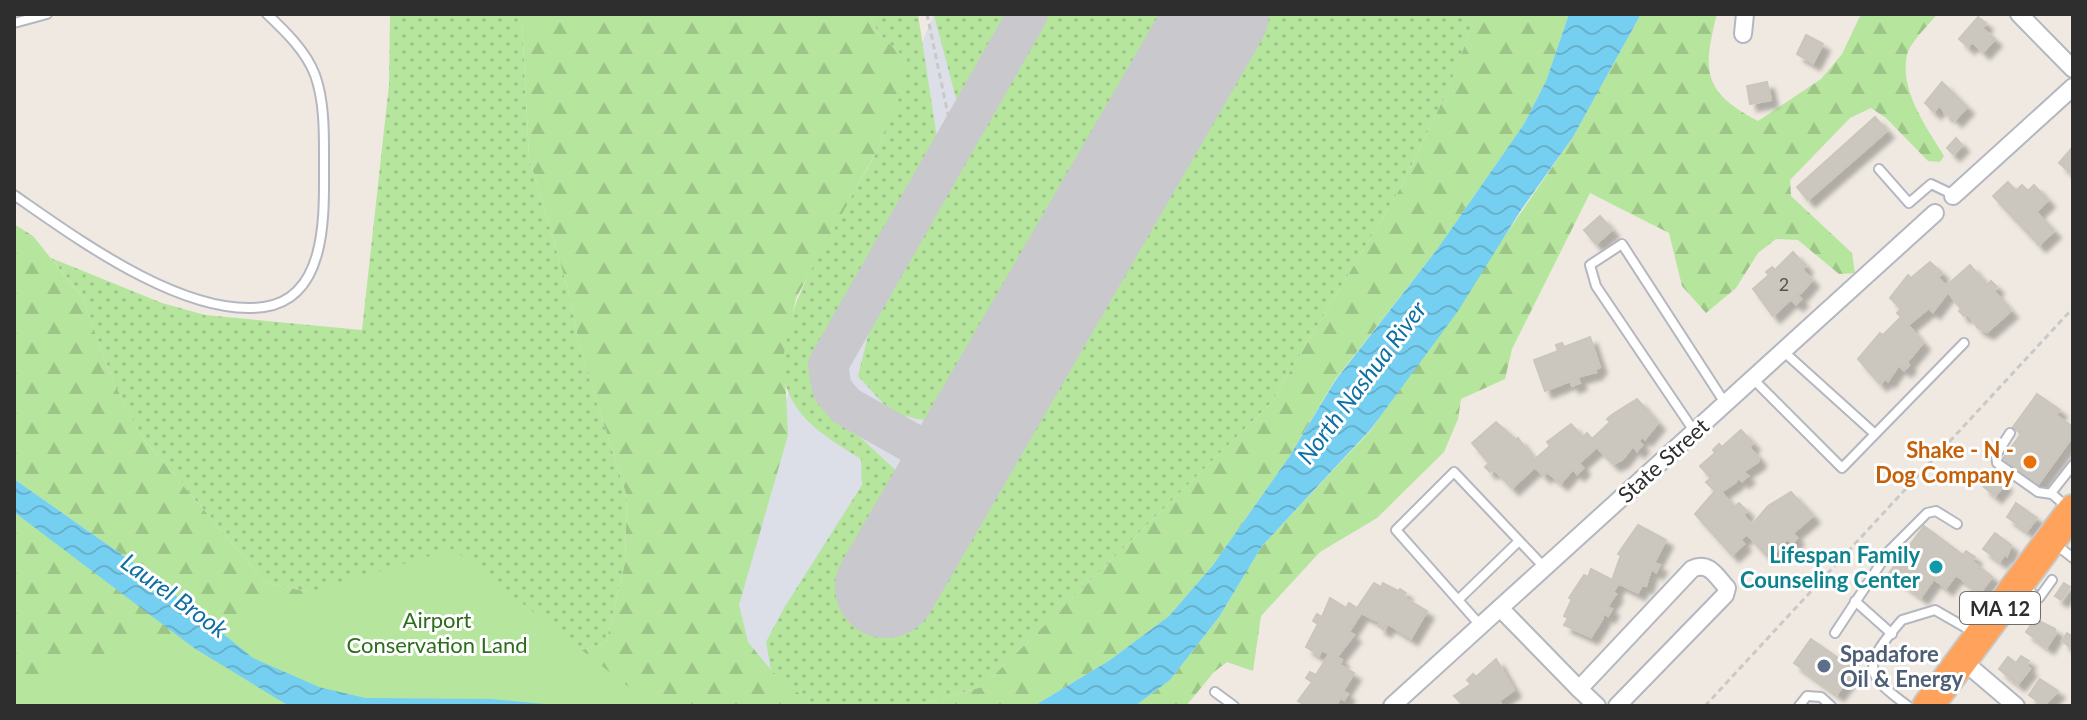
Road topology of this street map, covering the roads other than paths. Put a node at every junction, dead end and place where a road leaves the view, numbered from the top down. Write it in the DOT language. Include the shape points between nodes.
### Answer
graph roads {
  1 [pos="47,14"];
  2 [pos="267,14"];
  3 [pos="1745,14"];
  4 [pos="2019,14"];
  5 [pos="14,23"];
  6 [pos="1743,34"];
  7 [pos="2073,69"];
  8 [pos="2073,87"];
  9 [pos="1879,169"];
  10 [pos="14,195"];
  11 [pos="1954,195"];
  12 [pos="1935,213"];
  13 [pos="1964,343"];
  14 [pos="1783,351"];
  15 [pos="1752,379"];
  16 [pos="1725,403"];
  17 [pos="1695,431"];
  18 [pos="2010,433"];
  19 [pos="1875,434"];
  20 [pos="2073,465"];
  21 [pos="2066,505"];
  22 [pos="1957,524"];
  23 [pos="1519,541"];
  24 [pos="2062,549"];
  25 [pos="1544,568"];
  26 [pos="2052,580"];
  27 [pos="2018,583"];
  28 [pos="1458,600"];
  29 [pos="1855,601"];
  30 [pos="1500,608"];
  31 [pos="1480,625"];
  32 [pos="1835,633"];
  33 [pos="1892,634"];
  34 [pos="1971,648"];
  35 [pos="1579,689"];
  36 [pos="1215,692"];
  37 [pos="1234,706"];
  38 [pos="1392,706"];
  39 [pos="1597,706"];
  40 [pos="1617,706"];
  41 [pos="1799,706"];
  42 [pos="1831,706"];
  43 [pos="1908,706"];
  44 [pos="1928,706"];
  45 [pos="2016,706"];
  1 -- 5 [label="lane"];
  2 -- 10 [label="lane" via="301,50 319,88 322,241 299,290 266,307 218,304 116,265"];
  3 -- 6 [label="street"];
  4 -- 7 [label="street"];
  8 -- 11 [label="street"];
  9 -- 11 [label="lane" via="1909,203 1931,184"];
  12 -- 14 [label="street, State Street"];
  13 -- 19 [label="lane"];
  14 -- 15 [label="street, State Street"];
  14 -- 19 [label="lane"];
  15 -- 16 [label="street, State Street"];
  15 -- 19 [label="lane" via="1842,468"];
  16 -- 17 [label="street, State Street"];
  16 -- 17 [label="lane" via="1622,244 1590,265 1596,286"];
  17 -- 25 [label="street, State Street"];
  18 -- 21 [label="lane" via="1996,455 1997,463"];
  20 -- 21 [label="lane"];
  21 -- 24 [label="highway, MA 12"];
  22 -- 29 [label="lane" via="1936,511 1927,513 1889,551"];
  23 -- 25 [label="lane"];
  23 -- 28 [label="lane"];
  23 -- 28 [label="lane" via="1454,472 1396,530"];
  24 -- 27 [label="highway, MA 12"];
  25 -- 30 [label="street, State Street"];
  26 -- 27 [label="lane" via="2039,598"];
  27 -- 34 [label="highway, MA 12"];
  28 -- 31 [label="lane"];
  29 -- 32 [label="lane"];
  29 -- 33 [label="lane"];
  30 -- 31 [label="street, State Street"];
  30 -- 35 [label="street"];
  31 -- 38 [label="street, State Street"];
  33 -- 34 [label="lane" via="1907,616 1935,610"];
  33 -- 43 [label="lane" via="1874,662 1873,675"];
  34 -- 44 [label="highway, MA 12"];
  34 -- 45 [label="street"];
  35 -- 39 [label="street"];
  35 -- 40 [label="street" via="1692,569 1709,567 1727,588 1725,595"];
  36 -- 37 [label="lane"];
  41 -- 42 [label="lane" via="1807,696 1821,697"];
}
